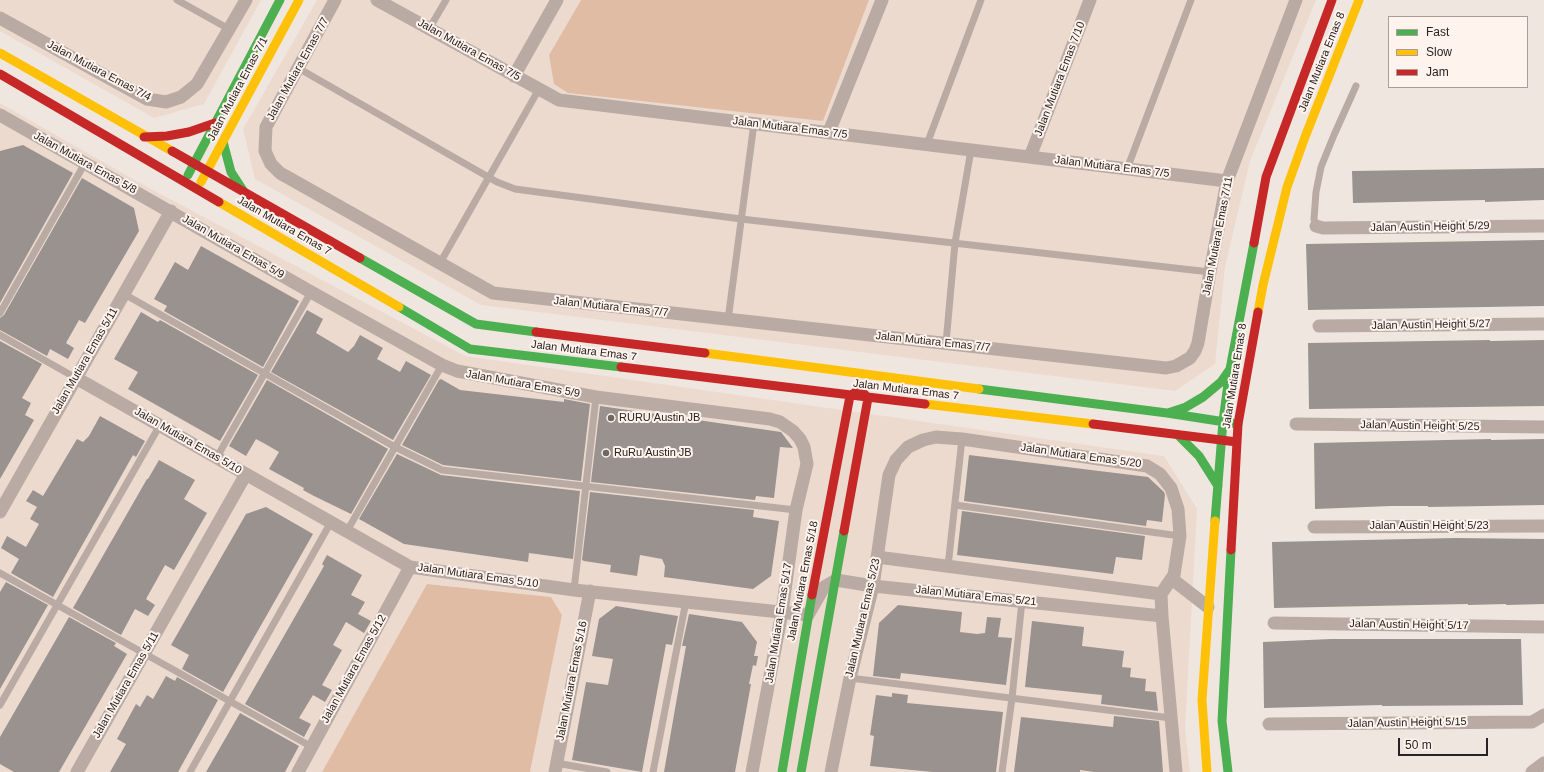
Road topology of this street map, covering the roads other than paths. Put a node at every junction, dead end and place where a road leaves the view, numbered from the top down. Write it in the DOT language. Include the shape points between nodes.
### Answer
graph roads {
  1 [pos="177,0"];
  2 [pos="246,0"];
  3 [pos="280,0"];
  4 [pos="299,0"];
  5 [pos="335,0"];
  6 [pos="378,0"];
  7 [pos="446,0"];
  8 [pos="557,0"];
  9 [pos="882,0"];
  10 [pos="981,0"];
  11 [pos="1090,0"];
  12 [pos="1191,0"];
  13 [pos="1296,0"];
  14 [pos="1332,0"];
  15 [pos="1359,0"];
  16 [pos="0,18"];
  17 [pos="429,29"];
  18 [pos="229,30"];
  19 [pos="0,53"];
  20 [pos="298,68"];
  21 [pos="0,74"];
  22 [pos="514,76"];
  23 [pos="1356,86"];
  24 [pos="539,89"];
  25 [pos="0,114"];
  26 [pos="215,123"];
  27 [pos="754,123"];
  28 [pos="829,132"];
  29 [pos="144,137"];
  30 [pos="223,142"];
  31 [pos="927,144"];
  32 [pos="971,150"];
  33 [pos="1030,157"];
  34 [pos="85,163"];
  35 [pos="194,164"];
  36 [pos="1127,169"];
  37 [pos="207,172"];
  38 [pos="489,177"];
  39 [pos="1227,181"];
  40 [pos="185,182"];
  41 [pos="198,190"];
  42 [pos="245,193"];
  43 [pos="171,211"];
  44 [pos="741,219"];
  45 [pos="1316,226"];
  46 [pos="1544,226"];
  47 [pos="955,243"];
  48 [pos="440,263"];
  49 [pos="1210,272"];
  50 [pos="311,292"];
  51 [pos="124,294"];
  52 [pos="0,313"];
  53 [pos="728,320"];
  54 [pos="1544,324"];
  55 [pos="1319,326"];
  56 [pos="0,335"];
  57 [pos="946,343"];
  58 [pos="442,365"];
  59 [pos="1166,368"];
  60 [pos="1230,369"];
  61 [pos="841,372"];
  62 [pos="265,373"];
  63 [pos="76,378"];
  64 [pos="887,378"];
  65 [pos="860,389"];
  66 [pos="850,396"];
  67 [pos="596,397"];
  68 [pos="868,398"];
  69 [pos="1166,414"];
  70 [pos="1223,421"];
  71 [pos="1238,424"];
  72 [pos="1296,424"];
  73 [pos="160,425"];
  74 [pos="1544,427"];
  75 [pos="1178,435"];
  76 [pos="931,438"];
  77 [pos="962,439"];
  78 [pos="1222,440"];
  79 [pos="1236,442"];
  80 [pos="395,447"];
  81 [pos="217,457"];
  82 [pos="246,474"];
  83 [pos="805,474"];
  84 [pos="586,486"];
  85 [pos="1218,486"];
  86 [pos="955,505"];
  87 [pos="796,510"];
  88 [pos="0,512"];
  89 [pos="331,522"];
  90 [pos="1544,526"];
  91 [pos="1314,527"];
  92 [pos="347,531"];
  93 [pos="1180,536"];
  94 [pos="877,557"];
  95 [pos="948,566"];
  96 [pos="410,567"];
  97 [pos="0,573"];
  98 [pos="1172,578"];
  99 [pos="836,580"];
  100 [pos="873,586"];
  101 [pos="574,590"];
  102 [pos="590,591"];
  103 [pos="1161,594"];
  104 [pos="686,601"];
  105 [pos="1022,601"];
  106 [pos="57,605"];
  107 [pos="1208,607"];
  108 [pos="782,612"];
  109 [pos="808,615"];
  110 [pos="1162,616"];
  111 [pos="1274,623"];
  112 [pos="1544,627"];
  113 [pos="144,653"];
  114 [pos="850,678"];
  115 [pos="1012,698"];
  116 [pos="230,701"];
  117 [pos="0,705"];
  118 [pos="1544,715"];
  119 [pos="1171,718"];
  120 [pos="1269,724"];
  121 [pos="312,747"];
  122 [pos="1544,763"];
  123 [pos="556,767"];
  124 [pos="782,771"];
  125 [pos="76,772"];
  126 [pos="190,772"];
  127 [pos="298,772"];
  128 [pos="607,772"];
  129 [pos="653,772"];
  130 [pos="752,772"];
  131 [pos="800,772"];
  132 [pos="831,772"];
  133 [pos="1002,772"];
  134 [pos="1176,772"];
  135 [pos="1207,772"];
  136 [pos="1228,772"];
  137 [pos="1532,772"];
  1 -- 18 [label="lane"];
  2 -- 18 [label="street, Jalan Mutiara Emas 7/4"];
  3 -- 26 [label="street, Jalan Mutiara Emas 7/1"];
  4 -- 30 [label="street, Jalan Mutiara Emas 7/1"];
  5 -- 20 [label="street, Jalan Mutiara Emas 7/7"];
  6 -- 17 [label="street, Jalan Mutiara Emas 7/5"];
  7 -- 17 [label="lane"];
  8 -- 22 [label="street"];
  9 -- 28 [label="street"];
  10 -- 31 [label="lane"];
  11 -- 33 [label="street, Jalan Mutiara Emas 7/10"];
  12 -- 36 [label="lane"];
  13 -- 39 [label="street, Jalan Mutiara Emas 7/11"];
  14 -- 60 [label="street, Jalan Mutiara Emas 8" via="1266,176"];
  15 -- 71 [label="street, Jalan Mutiara Emas 8" via="1287,187 1263,285"];
  16 -- 18 [label="street, Jalan Mutiara Emas 7/4" via="147,99 166,102 181,97 197,84"];
  17 -- 22 [label="street, Jalan Mutiara Emas 7/5"];
  19 -- 29 [label="street, Jalan Mutiara Emas 7"];
  20 -- 38 [label="lane"];
  20 -- 48 [label="street, Jalan Mutiara Emas 7/7" via="266,127 265,151 271,164 280,173"];
  21 -- 40 [label="street, Jalan Mutiara Emas 7"];
  22 -- 24 [label="street, Jalan Mutiara Emas 7/5"];
  23 -- 45 [label="lane" via="1321,167 1316,192"];
  24 -- 27 [label="street, Jalan Mutiara Emas 7/5" via="559,100"];
  24 -- 38 [label="lane"];
  25 -- 34 [label="street, Jalan Mutiara Emas 5/8"];
  26 -- 29 [label="street" via="189,132"];
  26 -- 35 [label="street, Jalan Mutiara Emas 7/1"];
  27 -- 28 [label="street, Jalan Mutiara Emas 7/5"];
  27 -- 44 [label="lane"];
  28 -- 31 [label="street, Jalan Mutiara Emas 7/5"];
  29 -- 35 [label="street, Jalan Mutiara Emas 7"];
  30 -- 37 [label="street, Jalan Mutiara Emas 7/1"];
  30 -- 42 [label="street" via="231,172"];
  31 -- 32 [label="street, Jalan Mutiara Emas 7/5"];
  32 -- 33 [label="street, Jalan Mutiara Emas 7/5"];
  32 -- 47 [label="lane"];
  33 -- 36 [label="street, Jalan Mutiara Emas 7/5"];
  34 -- 43 [label="street, Jalan Mutiara Emas 5/8"];
  34 -- 52 [label="lane"];
  35 -- 37 [label="street, Jalan Mutiara Emas 7"];
  35 -- 40 [label="street, Jalan Mutiara Emas 7/1"];
  36 -- 39 [label="street, Jalan Mutiara Emas 7/5"];
  37 -- 41 [label="street, Jalan Mutiara Emas 7/1"];
  37 -- 42 [label="street, Jalan Mutiara Emas 7"];
  38 -- 44 [label="lane" via="515,189"];
  38 -- 48 [label="lane"];
  39 -- 49 [label="street, Jalan Mutiara Emas 7/11"];
  40 -- 41 [label="street, Jalan Mutiara Emas 7"];
  41 -- 66 [label="street, Jalan Mutiara Emas 7" via="470,349"];
  42 -- 61 [label="street, Jalan Mutiara Emas 7" via="476,324"];
  43 -- 50 [label="street, Jalan Mutiara Emas 5/9"];
  43 -- 51 [label="street, Jalan Mutiara Emas 5/11"];
  44 -- 47 [label="lane"];
  44 -- 53 [label="lane"];
  45 -- 46 [label="street, Jalan Austin Height 5/29"];
  47 -- 49 [label="lane"];
  47 -- 57 [label="lane"];
  48 -- 53 [label="street, Jalan Mutiara Emas 7/7" via="496,294"];
  49 -- 59 [label="street, Jalan Mutiara Emas 7/11" via="1195,351 1183,364"];
  50 -- 58 [label="street, Jalan Mutiara Emas 5/9"];
  50 -- 62 [label="lane"];
  51 -- 62 [label="lane"];
  51 -- 63 [label="street, Jalan Mutiara Emas 5/11"];
  53 -- 57 [label="street, Jalan Mutiara Emas 7/7"];
  54 -- 55 [label="street, Jalan Austin Height 5/27"];
  56 -- 63 [label="lane"];
  57 -- 59 [label="street, Jalan Mutiara Emas 7/7"];
  58 -- 67 [label="street, Jalan Mutiara Emas 5/9" via="465,374"];
  58 -- 80 [label="lane"];
  60 -- 69 [label="street" via="1221,382 1203,397"];
  60 -- 70 [label="street, Jalan Mutiara Emas 8"];
  61 -- 64 [label="street, Jalan Mutiara Emas 7"];
  61 -- 65 [label="street"];
  62 -- 80 [label="lane"];
  62 -- 81 [label="lane"];
  63 -- 73 [label="street, Jalan Mutiara Emas 5/10"];
  63 -- 88 [label="street, Jalan Mutiara Emas 5/11"];
  64 -- 65 [label="street"];
  64 -- 69 [label="street, Jalan Mutiara Emas 7"];
  65 -- 66 [label="street"];
  65 -- 68 [label="street"];
  66 -- 68 [label="street, Jalan Mutiara Emas 7"];
  66 -- 109 [label="street, Jalan Mutiara Emas 5/18"];
  67 -- 83 [label="street, Jalan Mutiara Emas 5/9" via="780,422 793,430 804,447 807,464"];
  67 -- 84 [label="lane"];
  68 -- 75 [label="street, Jalan Mutiara Emas 7"];
  68 -- 99 [label="street"];
  69 -- 70 [label="street, Jalan Mutiara Emas 7"];
  70 -- 71 [label="street, Jalan Mutiara Emas 7"];
  70 -- 78 [label="street, Jalan Mutiara Emas 8"];
  71 -- 79 [label="street, Jalan Mutiara Emas 8"];
  72 -- 74 [label="street, Jalan Austin Height 5/25"];
  73 -- 81 [label="street, Jalan Mutiara Emas 5/10"];
  73 -- 106 [label="lane"];
  75 -- 78 [label="street, Jalan Mutiara Emas 7"];
  75 -- 85 [label="street" via="1199,456"];
  76 -- 77 [label="street, Jalan Mutiara Emas 5/20"];
  76 -- 94 [label="street, Jalan Mutiara Emas 5/23" via="908,447 892,467"];
  77 -- 86 [label="lane"];
  77 -- 93 [label="street, Jalan Mutiara Emas 5/20" via="1147,466 1160,474 1171,488 1178,509"];
  78 -- 79 [label="street, Jalan Mutiara Emas 7"];
  78 -- 85 [label="street, Jalan Mutiara Emas 8"];
  79 -- 136 [label="street, Jalan Mutiara Emas 8" via="1222,721"];
  80 -- 84 [label="lane" via="446,471"];
  80 -- 92 [label="lane"];
  81 -- 82 [label="street, Jalan Mutiara Emas 5/10"];
  82 -- 89 [label="street, Jalan Mutiara Emas 5/10"];
  82 -- 113 [label="street, Jalan Mutiara Emas 5/11"];
  83 -- 87 [label="street, Jalan Mutiara Emas 5/17"];
  84 -- 87 [label="lane"];
  84 -- 101 [label="lane"];
  85 -- 107 [label="street, Jalan Mutiara Emas 8"];
  86 -- 93 [label="lane"];
  86 -- 95 [label="lane"];
  87 -- 108 [label="street, Jalan Mutiara Emas 5/17"];
  89 -- 92 [label="street, Jalan Mutiara Emas 5/10"];
  89 -- 116 [label="lane"];
  90 -- 91 [label="street, Jalan Austin Height 5/23"];
  92 -- 96 [label="street, Jalan Mutiara Emas 5/10"];
  93 -- 98 [label="street, Jalan Mutiara Emas 5/20"];
  94 -- 95 [label="street"];
  94 -- 100 [label="street, Jalan Mutiara Emas 5/23"];
  95 -- 103 [label="street"];
  96 -- 101 [label="street, Jalan Mutiara Emas 5/10"];
  96 -- 121 [label="street, Jalan Mutiara Emas 5/12"];
  97 -- 106 [label="lane"];
  98 -- 103 [label="street, Jalan Mutiara Emas 5/20"];
  98 -- 107 [label="street"];
  99 -- 100 [label="street, Jalan Mutiara Emas 5/21"];
  99 -- 109 [label="street" via="822,590"];
  99 -- 131 [label="street"];
  100 -- 105 [label="street, Jalan Mutiara Emas 5/21"];
  100 -- 114 [label="street, Jalan Mutiara Emas 5/23"];
  101 -- 102 [label="street, Jalan Mutiara Emas 5/10"];
  102 -- 104 [label="street, Jalan Mutiara Emas 5/10"];
  102 -- 123 [label="street, Jalan Mutiara Emas 5/16"];
  103 -- 110 [label="street"];
  104 -- 108 [label="street, Jalan Mutiara Emas 5/10"];
  104 -- 129 [label="lane"];
  105 -- 110 [label="street, Jalan Mutiara Emas 5/21"];
  105 -- 115 [label="lane"];
  106 -- 113 [label="lane"];
  106 -- 117 [label="lane"];
  107 -- 135 [label="street, Jalan Mutiara Emas 8" via="1202,700"];
  108 -- 109 [label="street, Jalan Mutiara Emas 5/10"];
  108 -- 130 [label="street, Jalan Mutiara Emas 5/17"];
  109 -- 124 [label="street, Jalan Mutiara Emas 5/18"];
  110 -- 119 [label="street"];
  111 -- 112 [label="street, Jalan Austin Height 5/17"];
  113 -- 116 [label="lane"];
  113 -- 125 [label="street, Jalan Mutiara Emas 5/11"];
  114 -- 115 [label="lane"];
  114 -- 132 [label="street, Jalan Mutiara Emas 5/23"];
  115 -- 119 [label="lane"];
  115 -- 133 [label="lane"];
  116 -- 121 [label="lane"];
  116 -- 126 [label="lane"];
  118 -- 120 [label="street, Jalan Austin Height 5/15" via="1532,722"];
  119 -- 134 [label="street"];
  121 -- 127 [label="street, Jalan Mutiara Emas 5/12"];
  122 -- 137 [label="street"];
  123 -- 128 [label="lane"];
  124 -- 131 [label="street"];
}
